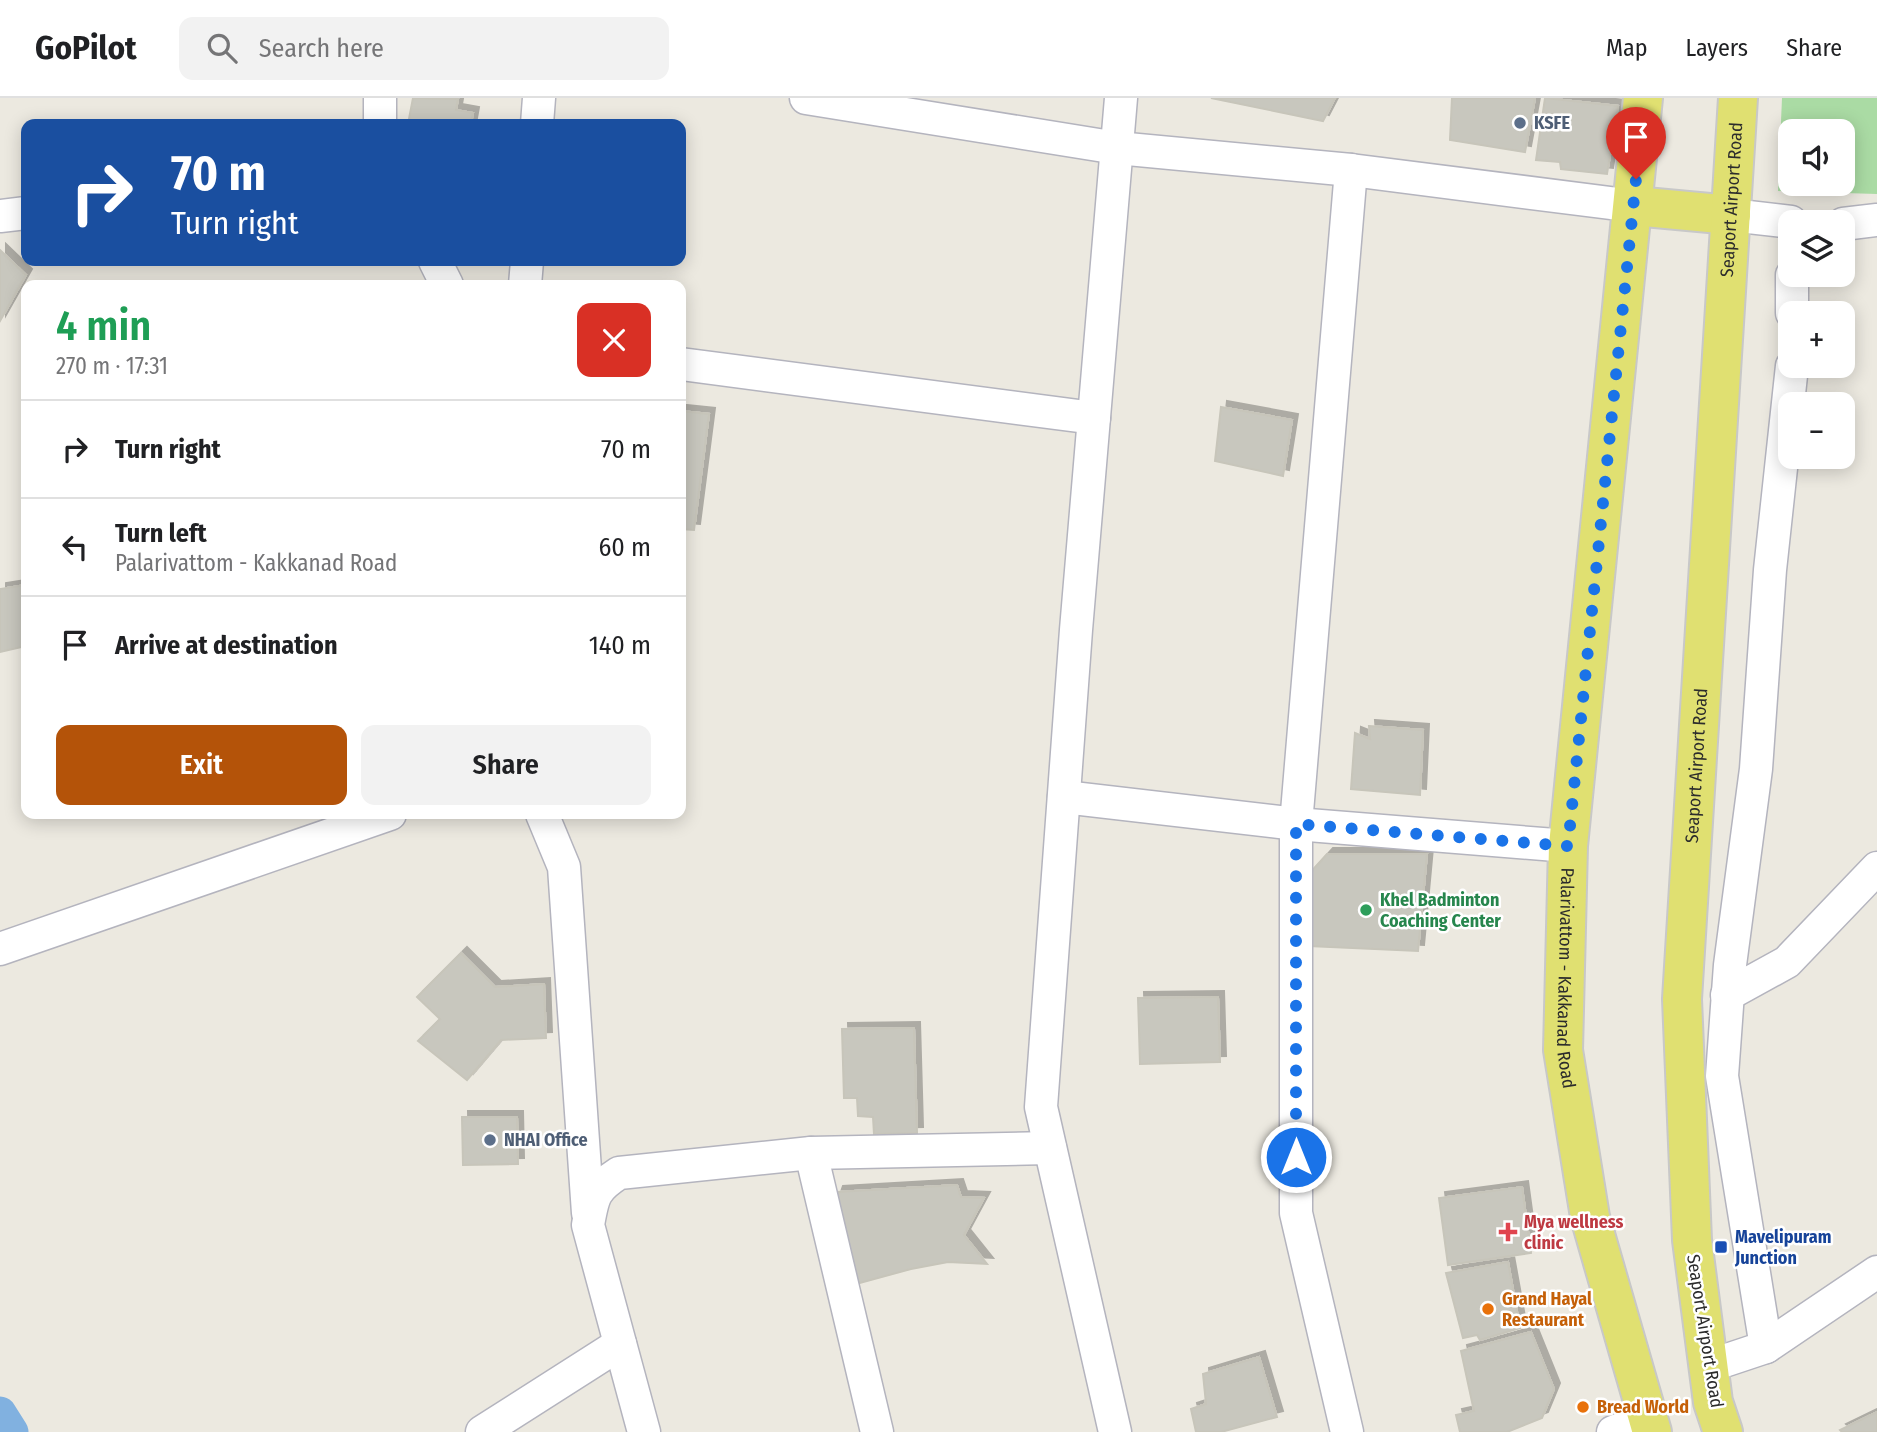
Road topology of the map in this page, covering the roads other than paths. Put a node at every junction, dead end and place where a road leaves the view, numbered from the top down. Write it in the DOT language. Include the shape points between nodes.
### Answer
graph roads {
  1 [pos="380,98"];
  2 [pos="539,98"];
  3 [pos="806,98"];
  4 [pos="1121,98"];
  5 [pos="1643,98"];
  6 [pos="1738,98"];
  7 [pos="883,104"];
  8 [pos="380,119"];
  9 [pos="537,119"];
  10 [pos="1117,148"];
  11 [pos="1351,170"];
  12 [pos="1634,206"];
  13 [pos="21,214"];
  14 [pos="1731,215"];
  15 [pos="0,216"];
  16 [pos="1778,220"];
  17 [pos="1877,220"];
  18 [pos="1855,223"];
  19 [pos="686,365"];
  20 [pos="1791,378"];
  21 [pos="1094,418"];
  22 [pos="1064,797"];
  23 [pos="376,819"];
  24 [pos="544,819"];
  25 [pos="1296,824"];
  26 [pos="1568,846"];
  27 [pos="1877,868"];
  28 [pos="0,949"];
  29 [pos="1727,995"];
  30 [pos="1050,1148"];
  31 [pos="811,1153"];
  32 [pos="588,1225"];
  33 [pos="1877,1272"];
  34 [pos="620,1344"];
  35 [pos="1766,1347"];
  36 [pos="1709,1366"];
  37 [pos="1650,1425"];
  38 [pos="482,1432"];
  39 [pos="644,1432"];
  40 [pos="877,1432"];
  41 [pos="1115,1432"];
  42 [pos="1347,1432"];
  43 [pos="1613,1432"];
  44 [pos="1723,1432"];
  1 -- 8 [label="street"];
  2 -- 9 [label="street"];
  3 -- 7 [label="street"];
  4 -- 10 [label="street"];
  5 -- 12 [label="main road, Palarivattom - Kakkanad Road"];
  6 -- 14 [label="main road, Seaport Airport Road"];
  7 -- 10 [label="street"];
  10 -- 11 [label="street"];
  10 -- 21 [label="street"];
  11 -- 12 [label="street"];
  11 -- 25 [label="street"];
  12 -- 14 [label="main road"];
  12 -- 26 [label="main road, Palarivattom - Kakkanad Road"];
  13 -- 15 [label="street"];
  14 -- 16 [label="street"];
  14 -- 36 [label="main road, Seaport Airport Road" via="1682,999 1692,1240"];
  17 -- 18 [label="street"];
  19 -- 21 [label="street"];
  20 -- 29 [label="street" via="1770,570 1756,769"];
  21 -- 22 [label="street"];
  22 -- 25 [label="street"];
  22 -- 30 [label="street" via="1041,1107"];
  23 -- 28 [label="street"];
  24 -- 32 [label="street" via="564,867"];
  25 -- 26 [label="street"];
  25 -- 42 [label="street" via="1296,1213"];
  26 -- 37 [label="main road, Palarivattom - Kakkanad Road" via="1563,1050 1590,1217"];
  27 -- 29 [label="street" via="1787,962"];
  29 -- 35 [label="street" via="1722,1076"];
  30 -- 31 [label="street"];
  30 -- 41 [label="street"];
  31 -- 32 [label="street" via="619,1173 600,1185"];
  31 -- 40 [label="street"];
  32 -- 34 [label="street"];
  33 -- 35 [label="street"];
  34 -- 38 [label="street"];
  34 -- 39 [label="street"];
  35 -- 36 [label="street"];
  36 -- 44 [label="main road, Seaport Airport Road" via="1713,1402"];
  37 -- 43 [label="street"];
}
